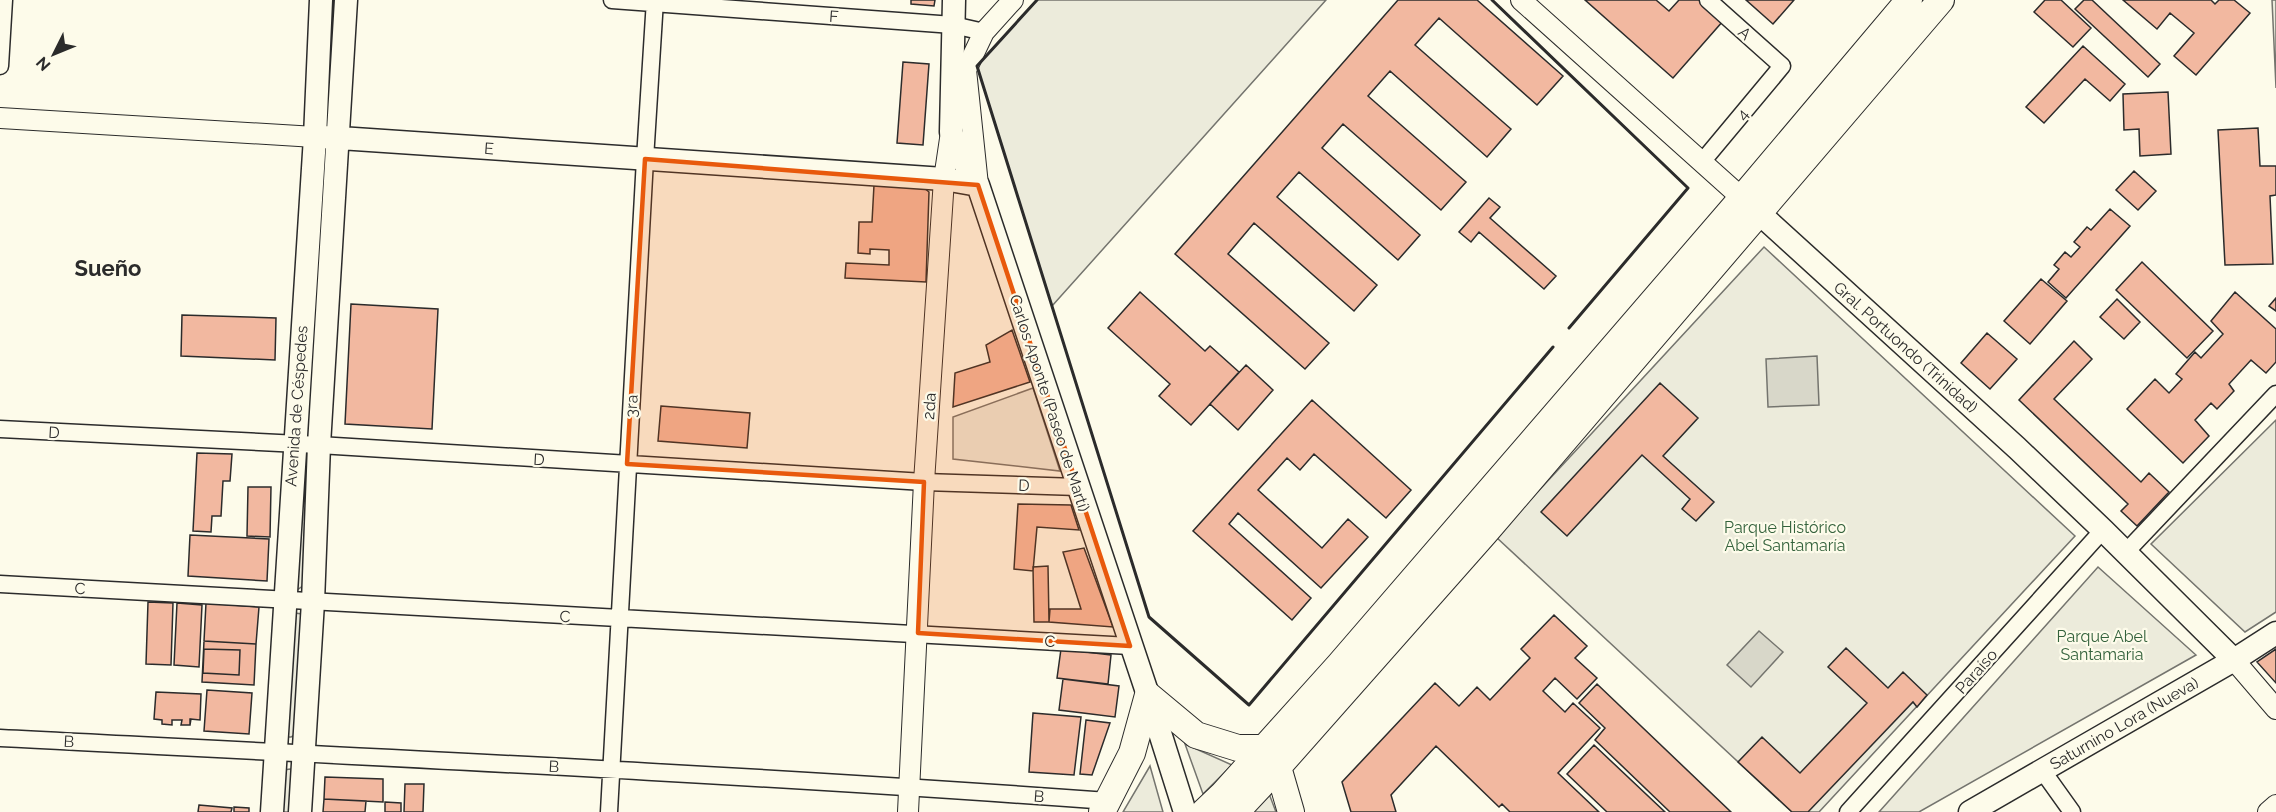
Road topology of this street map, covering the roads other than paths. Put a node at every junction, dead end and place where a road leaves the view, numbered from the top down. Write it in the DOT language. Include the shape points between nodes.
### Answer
graph roads {
  1 [pos="4,0"];
  2 [pos="321,0"];
  3 [pos="346,0"];
  4 [pos="612,0"];
  5 [pos="954,0"];
  6 [pos="1013,0"];
  7 [pos="1521,0"];
  8 [pos="1708,0"];
  9 [pos="1909,0"];
  10 [pos="1941,0"];
  11 [pos="655,1"];
  12 [pos="952,25"];
  13 [pos="984,32"];
  14 [pos="0,66"];
  15 [pos="1782,66"];
  16 [pos="0,118"];
  17 [pos="951,132"];
  18 [pos="315,137"];
  19 [pos="339,138"];
  20 [pos="645,159"];
  21 [pos="1702,162"];
  22 [pos="944,179"];
  23 [pos="978,185"];
  24 [pos="1750,205"];
  25 [pos="2276,394"];
  26 [pos="0,429"];
  27 [pos="294,445"];
  28 [pos="319,446"];
  29 [pos="627,464"];
  30 [pos="924,482"];
  31 [pos="1078,487"];
  32 [pos="2103,530"];
  33 [pos="2125,553"];
  34 [pos="0,584"];
  35 [pos="284,600"];
  36 [pos="313,602"];
  37 [pos="619,619"];
  38 [pos="918,633"];
  39 [pos="2276,633"];
  40 [pos="1130,646"];
  41 [pos="2234,660"];
  42 [pos="1148,694"];
  43 [pos="2276,709"];
  44 [pos="0,738"];
  45 [pos="275,752"];
  46 [pos="303,752"];
  47 [pos="1271,758"];
  48 [pos="613,769"];
  49 [pos="2042,770"];
  50 [pos="910,786"];
  51 [pos="2276,805"];
  52 [pos="1105,806"];
  53 [pos="272,812"];
  54 [pos="300,812"];
  55 [pos="609,812"];
  56 [pos="908,812"];
  57 [pos="1185,812"];
  58 [pos="1204,812"];
  59 [pos="1236,812"];
  60 [pos="1291,812"];
  61 [pos="1848,812"];
  62 [pos="1970,812"];
  63 [pos="2073,812"];
  64 [pos="2268,812"];
  1 -- 14 [label="street"];
  2 -- 18 [label="main road, Avenida de Céspedes"];
  3 -- 19 [label="main road, Avenida de Céspedes"];
  4 -- 11 [label="street, F"];
  5 -- 12 [label="main road, 2da"];
  6 -- 13 [label="street, Carlos Aponte (Paseo de Martí)"];
  7 -- 21 [label="street, Gral. Portuondo (Trinidad)"];
  8 -- 15 [label="street, A"];
  9 -- 24 [label="main road"];
  10 -- 24 [label="main road"];
  11 -- 12 [label="street, F"];
  11 -- 20 [label="street, 3ra"];
  12 -- 13 [label="street, F"];
  12 -- 17 [label="main road, 2da"];
  13 -- 23 [label="street, Carlos Aponte (Paseo de Martí)" via="966,70"];
  15 -- 21 [label="street, 4"];
  16 -- 18 [label="street, E"];
  17 -- 22 [label="street, 2da"];
  17 -- 23 [label="main road"];
  18 -- 19 [label="main road, E"];
  18 -- 27 [label="main road, Avenida de Céspedes"];
  19 -- 20 [label="main road, E"];
  19 -- 28 [label="main road, Avenida de Céspedes"];
  20 -- 22 [label="main road, E"];
  20 -- 29 [label="street, 3ra"];
  21 -- 24 [label="street, Gral. Portuondo (Trinidad)"];
  22 -- 23 [label="main road, E"];
  22 -- 30 [label="street, 2da"];
  23 -- 31 [label="main road, Carlos Aponte (Paseo de Martí)"];
  24 -- 32 [label="main road, Gral. Portuondo (Trinidad)"];
  24 -- 47 [label="main road" via="1485,533"];
  25 -- 33 [label="street"];
  26 -- 27 [label="street, D"];
  27 -- 28 [label="street, D"];
  27 -- 35 [label="main road, Avenida de Céspedes"];
  28 -- 29 [label="street, D"];
  28 -- 36 [label="main road, Avenida de Céspedes"];
  29 -- 30 [label="street, D"];
  29 -- 37 [label="street, 3ra"];
  30 -- 31 [label="street, D"];
  30 -- 38 [label="street, 2da"];
  31 -- 40 [label="main road, Carlos Aponte (Paseo de Martí)"];
  32 -- 33 [label="main road, Gral. Portuondo (Trinidad)"];
  32 -- 61 [label="street, Paraíso"];
  33 -- 41 [label="main road, Gral. Portuondo (Trinidad)"];
  34 -- 35 [label="street, C"];
  35 -- 36 [label="street, C"];
  35 -- 45 [label="main road, Avenida de Céspedes"];
  36 -- 37 [label="street, C"];
  36 -- 46 [label="main road, Avenida de Céspedes"];
  37 -- 38 [label="street, C"];
  37 -- 48 [label="street, 3ra"];
  38 -- 40 [label="street, C"];
  38 -- 50 [label="street, 2da"];
  39 -- 41 [label="main road, Saturnino Lora (Nueva)"];
  40 -- 42 [label="main road, Carlos Aponte (Paseo de Martí)"];
  41 -- 43 [label="street, Gral. Portuondo (Trinidad)"];
  41 -- 49 [label="main road, Saturnino Lora (Nueva)"];
  42 -- 47 [label="main road" via="1196,735"];
  42 -- 52 [label="main road" via="1132,753"];
  42 -- 57 [label="main road, Carlos Aponte (Paseo de Martí)"];
  44 -- 45 [label="street, B"];
  45 -- 46 [label="street, B"];
  45 -- 53 [label="main road, Avenida de Céspedes"];
  46 -- 48 [label="street, B"];
  46 -- 54 [label="main road, Avenida de Céspedes"];
  47 -- 58 [label="main road"];
  47 -- 59 [label="main road"];
  47 -- 60 [label="main road"];
  48 -- 50 [label="street, B"];
  48 -- 55 [label="street, 3ra"];
  49 -- 62 [label="main road, Saturnino Lora (Nueva)"];
  49 -- 63 [label="street"];
  50 -- 52 [label="street, B"];
  50 -- 56 [label="street, 2da"];
  51 -- 64 [label="street"];
}
